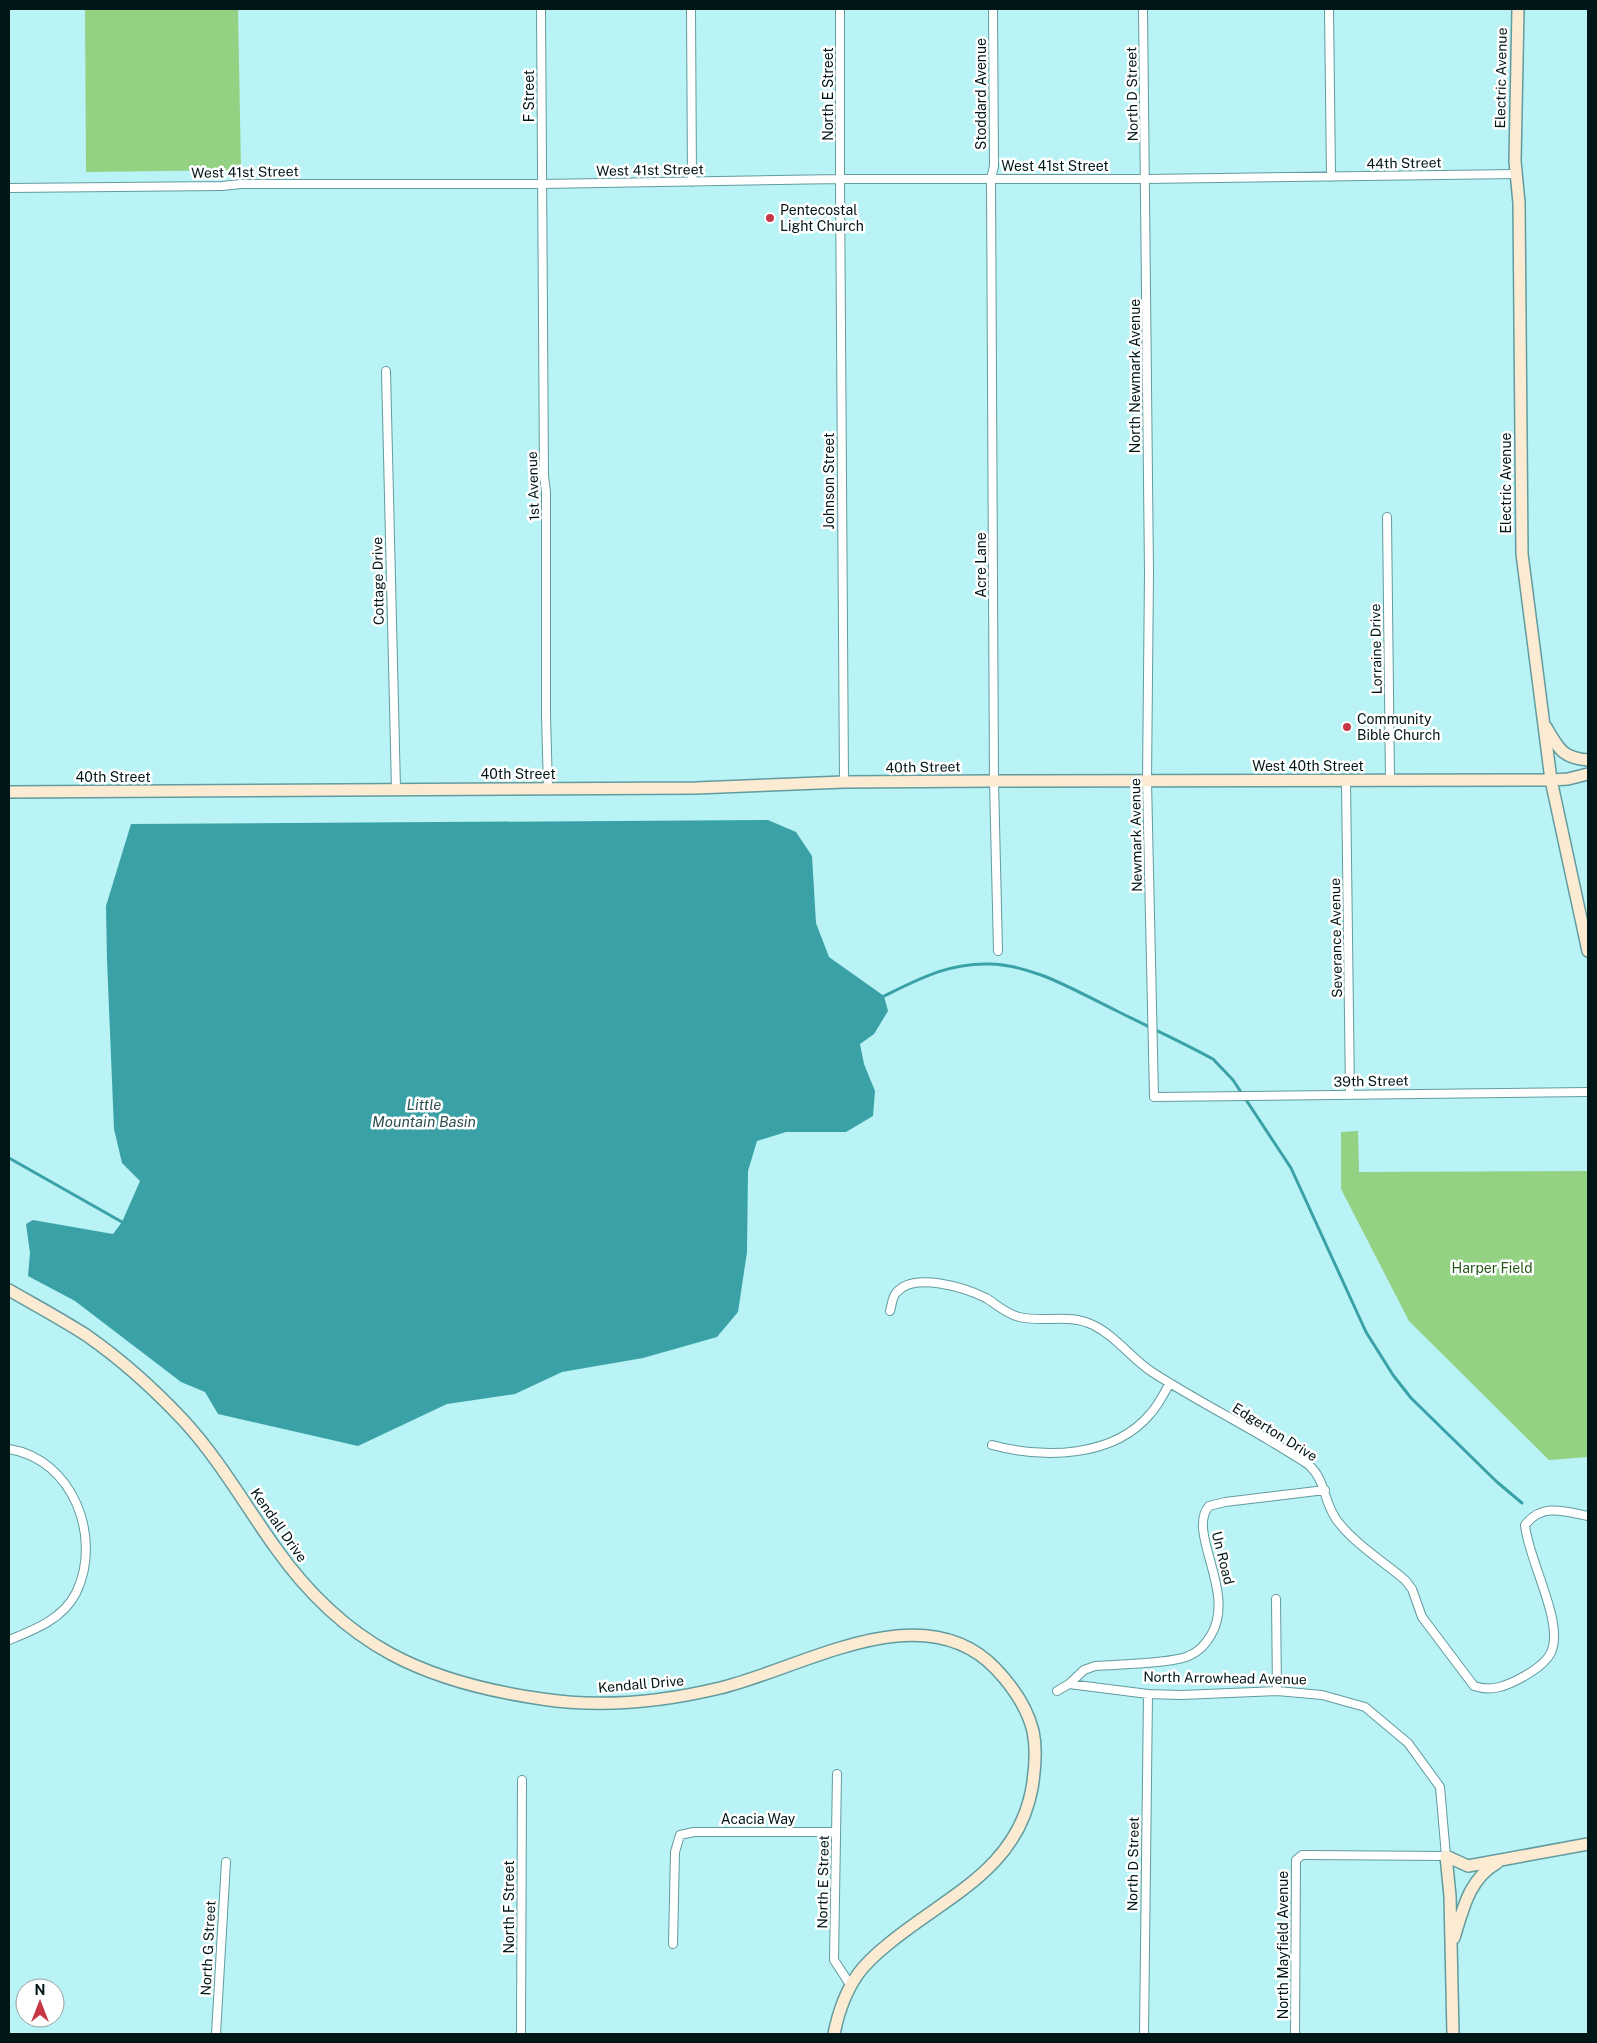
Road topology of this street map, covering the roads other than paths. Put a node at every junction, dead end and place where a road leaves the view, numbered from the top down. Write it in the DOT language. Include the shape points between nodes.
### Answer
graph roads {
  1 [pos="542,9"];
  2 [pos="691,9"];
  3 [pos="840,9"];
  4 [pos="993,9"];
  5 [pos="1143,9"];
  6 [pos="1330,9"];
  7 [pos="1518,9"];
  8 [pos="1517,174"];
  9 [pos="1291,177"];
  10 [pos="1331,177"];
  11 [pos="1146,178"];
  12 [pos="840,179"];
  13 [pos="991,179"];
  14 [pos="692,182"];
  15 [pos="542,184"];
  16 [pos="9,188"];
  17 [pos="386,371"];
  18 [pos="1388,517"];
  19 [pos="1149,573"];
  20 [pos="1542,719"];
  21 [pos="1588,760"];
  22 [pos="1588,774"];
  23 [pos="1551,780"];
  24 [pos="994,781"];
  25 [pos="1028,781"];
  26 [pos="1147,781"];
  27 [pos="1346,781"];
  28 [pos="1390,781"];
  29 [pos="844,782"];
  30 [pos="548,788"];
  31 [pos="396,790"];
  32 [pos="9,792"];
  33 [pos="1588,951"];
  34 [pos="998,952"];
  35 [pos="1588,1092"];
  36 [pos="1350,1094"];
  37 [pos="1154,1097"];
  38 [pos="9,1290"];
  39 [pos="890,1311"];
  40 [pos="1170,1383"];
  41 [pos="992,1445"];
  42 [pos="9,1449"];
  43 [pos="1325,1490"];
  44 [pos="1588,1516"];
  45 [pos="1276,1599"];
  46 [pos="9,1640"];
  47 [pos="1069,1684"];
  48 [pos="1057,1691"];
  49 [pos="1277,1691"];
  50 [pos="1148,1694"];
  51 [pos="837,1774"];
  52 [pos="522,1780"];
  53 [pos="836,1832"];
  54 [pos="1588,1844"];
  55 [pos="1446,1856"];
  56 [pos="1503,1860"];
  57 [pos="226,1862"];
  58 [pos="673,1944"];
  59 [pos="1451,1947"];
  60 [pos="851,1986"];
  61 [pos="835,2032"];
  62 [pos="216,2034"];
  63 [pos="521,2034"];
  64 [pos="1144,2034"];
  65 [pos="1295,2034"];
  66 [pos="1453,2034"];
  1 -- 15 [label="street, F Street"];
  2 -- 14 [label="street"];
  3 -- 12 [label="street, North E Street"];
  4 -- 13 [label="street, Stoddard Avenue" via="994,166"];
  5 -- 11 [label="street, North D Street"];
  6 -- 10 [label="street"];
  7 -- 8 [label="main road, Electric Avenue"];
  8 -- 10 [label="street, 44th Street"];
  8 -- 20 [label="main road, Electric Avenue" via="1522,554"];
  9 -- 10 [label="street, 44th Street"];
  9 -- 11 [label="street, West 41st Street"];
  11 -- 13 [label="street, West 41st Street"];
  11 -- 19 [label="street, North Newmark Avenue"];
  12 -- 13 [label="street, West 41st Street"];
  12 -- 14 [label="street, West 41st Street"];
  12 -- 29 [label="street, Johnson Street"];
  13 -- 24 [label="street, Acre Lane"];
  14 -- 15 [label="street, West 41st Street"];
  15 -- 16 [label="street, West 41st Street"];
  15 -- 30 [label="street, 1st Avenue"];
  17 -- 31 [label="street, Cottage Drive"];
  18 -- 28 [label="street, Lorraine Drive"];
  19 -- 26 [label="street, Newmark Avenue"];
  20 -- 21 [label="main road" via="1562,752"];
  20 -- 23 [label="main road, Electric Avenue"];
  22 -- 23 [label="main road, West 40th Street" via="1568,780"];
  23 -- 28 [label="main road, West 40th Street"];
  23 -- 33 [label="main road, Electric Avenue"];
  24 -- 25 [label="main road, 40th Street"];
  24 -- 29 [label="main road, 40th Street"];
  24 -- 34 [label="street, Acre Lane"];
  25 -- 26 [label="main road, West 40th Street"];
  26 -- 27 [label="main road, West 40th Street"];
  26 -- 37 [label="street, Newmark Avenue"];
  27 -- 28 [label="main road, West 40th Street"];
  27 -- 36 [label="street, Severance Avenue"];
  29 -- 30 [label="main road, 40th Street" via="696,788"];
  30 -- 31 [label="main road, 40th Street"];
  31 -- 32 [label="main road, 40th Street"];
  35 -- 36 [label="street, 39th Street"];
  36 -- 37 [label="street, 39th Street"];
  38 -- 60 [label="main road, Kendall Drive" via="86,1335 160,1397 208,1449 284,1560 335,1617 386,1652 446,1678 549,1700 626,1702 667,1699 727,1686 869,1640 897,1635 920,1634 948,1639 980,1654 1011,1686 1029,1717 1035,1756 1027,1808 1014,1835 993,1864 980,1877 902,1932 859,1972"];
  39 -- 40 [label="street, Edgerton Drive" via="895,1293 908,1285 958,1286 1018,1317 1070,1318 1091,1324"];
  40 -- 41 [label="street" via="1151,1414 1122,1437 1066,1453 1015,1451"];
  40 -- 43 [label="street, Edgerton Drive" via="1309,1464 1317,1472"];
  42 -- 46 [label="street" via="43,1461 59,1476 73,1496 84,1524 86,1551 76,1594 64,1608 46,1625"];
  43 -- 44 [label="street, Edgerton Drive" via="1336,1518 1358,1541 1406,1580 1422,1617 1474,1686 1484,1689 1496,1689 1523,1676 1546,1661 1552,1652 1553,1626 1543,1586 1527,1544 1524,1524 1535,1514 1545,1511"];
  43 -- 47 [label="street, Un Road" via="1209,1506 1203,1515 1204,1535 1220,1600 1219,1618 1202,1649 1184,1658 1095,1666 1084,1670"];
  45 -- 49 [label="street"];
  47 -- 48 [label="street"];
  47 -- 50 [label="street, North Arrowhead Avenue"];
  49 -- 50 [label="street, North Arrowhead Avenue"];
  49 -- 55 [label="street, North Arrowhead Avenue" via="1322,1695 1365,1706 1408,1743 1440,1787"];
  50 -- 64 [label="street, North D Street"];
  51 -- 53 [label="street, North E Street"];
  52 -- 63 [label="street, North F Street"];
  53 -- 58 [label="street, Acacia Way" via="694,1832 680,1835 675,1852"];
  53 -- 60 [label="street, North E Street" via="834,1960"];
  54 -- 56 [label="main road"];
  55 -- 56 [label="main road" via="1468,1866"];
  55 -- 59 [label="main road, North Arrowhead Avenue"];
  55 -- 65 [label="street, North Mayfield Avenue" via="1299,1856 1296,1860"];
  56 -- 59 [label="main road" via="1487,1869 1468,1895"];
  57 -- 62 [label="street, North G Street"];
  59 -- 66 [label="main road, North Arrowhead Avenue"];
  60 -- 61 [label="main road, Kendall Drive"];
}
